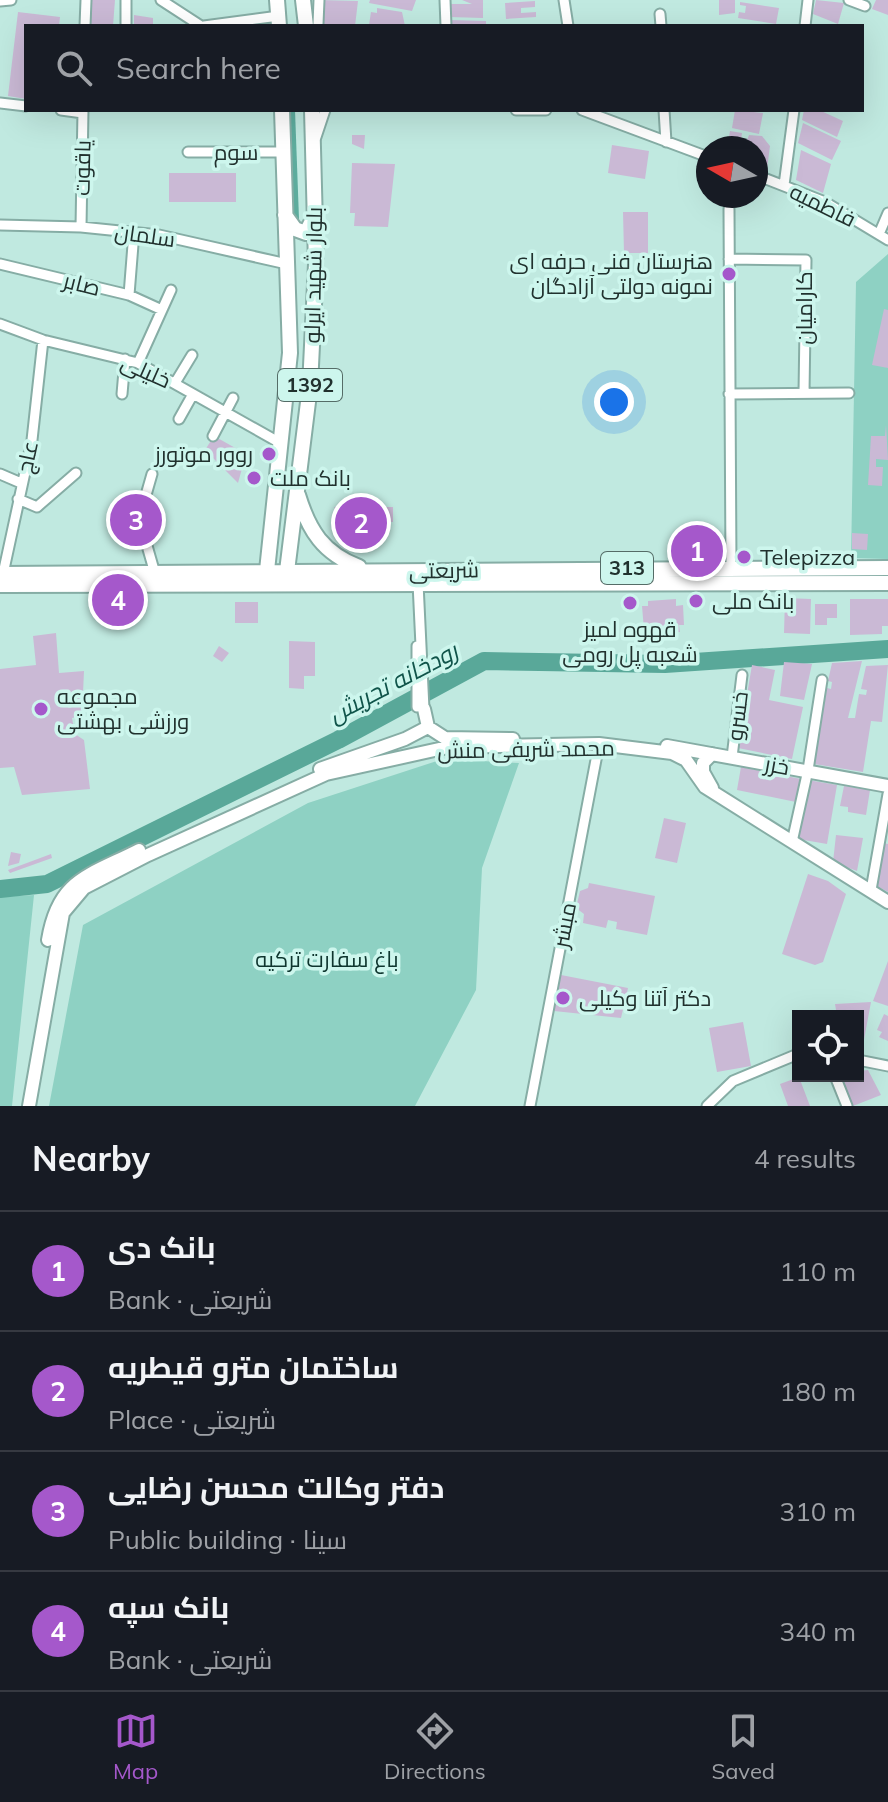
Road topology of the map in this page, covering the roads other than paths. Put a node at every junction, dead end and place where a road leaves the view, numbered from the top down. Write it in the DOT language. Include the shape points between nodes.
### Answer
graph roads {
  1 [pos="11,0"];
  2 [pos="86,0"];
  3 [pos="126,0"];
  4 [pos="161,0"];
  5 [pos="269,0"];
  6 [pos="277,0"];
  7 [pos="303,0"];
  8 [pos="319,0"];
  9 [pos="445,0"];
  10 [pos="564,0"];
  11 [pos="808,0"];
  12 [pos="849,0"];
  13 [pos="0,1"];
  14 [pos="865,6"];
  15 [pos="660,14"];
  16 [pos="279,21"];
  17 [pos="85,24"];
  18 [pos="126,24"];
  19 [pos="200,24"];
  20 [pos="233,24"];
  21 [pos="312,24"];
  22 [pos="312,24"];
  23 [pos="446,24"];
  24 [pos="568,24"];
  25 [pos="661,24"];
  26 [pos="805,24"];
  27 [pos="1,103"];
  28 [pos="24,106"];
  29 [pos="83,112"];
  30 [pos="282,112"];
  31 [pos="312,112"];
  32 [pos="324,112"];
  33 [pos="587,112"];
  34 [pos="664,112"];
  35 [pos="794,112"];
  36 [pos="0,114"];
  37 [pos="666,142"];
  38 [pos="313,144"];
  39 [pos="188,152"];
  40 [pos="284,152"];
  41 [pos="696,153"];
  42 [pos="768,179"];
  43 [pos="784,185"];
  44 [pos="729,209"];
  45 [pos="315,212"];
  46 [pos="888,213"];
  47 [pos="285,214"];
  48 [pos="0,225"];
  49 [pos="81,227"];
  50 [pos="134,232"];
  51 [pos="883,237"];
  52 [pos="729,259"];
  53 [pos="0,264"];
  54 [pos="287,264"];
  55 [pos="171,290"];
  56 [pos="129,295"];
  57 [pos="162,310"];
  58 [pos="0,324"];
  59 [pos="43,340"];
  60 [pos="192,355"];
  61 [pos="125,359"];
  62 [pos="138,363"];
  63 [pos="175,383"];
  64 [pos="804,393"];
  65 [pos="849,393"];
  66 [pos="122,394"];
  67 [pos="193,394"];
  68 [pos="729,394"];
  69 [pos="233,398"];
  70 [pos="226,412"];
  71 [pos="179,419"];
  72 [pos="213,436"];
  73 [pos="282,444"];
  74 [pos="76,473"];
  75 [pos="0,474"];
  76 [pos="152,474"];
  77 [pos="21,483"];
  78 [pos="296,491"];
  79 [pos="18,499"];
  80 [pos="135,504"];
  81 [pos="140,516"];
  82 [pos="731,567"];
  83 [pos="888,568"];
  84 [pos="154,570"];
  85 [pos="367,570"];
  86 [pos="266,577"];
  87 [pos="286,577"];
  88 [pos="1,578"];
  89 [pos="418,583"];
  90 [pos="888,583"];
  91 [pos="742,675"];
  92 [pos="822,680"];
  93 [pos="420,708"];
  94 [pos="424,729"];
  95 [pos="446,743"];
  96 [pos="599,744"];
  97 [pos="665,746"];
  98 [pos="712,754"];
  99 [pos="732,757"];
  100 [pos="808,770"];
  101 [pos="888,786"];
  102 [pos="888,794"];
  103 [pos="725,800"];
  104 [pos="792,842"];
  105 [pos="871,890"];
  106 [pos="888,902"];
  107 [pos="792,1056"];
  108 [pos="864,1061"];
  109 [pos="888,1066"];
  110 [pos="837,1082"];
  111 [pos="22,1106"];
  112 [pos="29,1106"];
  113 [pos="530,1106"];
  114 [pos="707,1106"];
  115 [pos="847,1106"];
  1 -- 13 [label="street"];
  2 -- 17 [label="street"];
  3 -- 18 [label="street"];
  4 -- 19 [label="street"];
  5 -- 16 [label="street"];
  6 -- 16 [label="main road"];
  7 -- 21 [label="main road"];
  8 -- 22 [label="street"];
  9 -- 23 [label="street"];
  10 -- 24 [label="street"];
  11 -- 26 [label="street"];
  12 -- 14 [label="street"];
  15 -- 25 [label="street"];
  16 -- 20 [label="street"];
  27 -- 28 [label="street"];
  27 -- 36 [label="street"];
  29 -- 49 [label="street, یاقوت"];
  30 -- 40 [label="main road, بلوار شهید ایرلو / 1392"];
  31 -- 38 [label="main road, بلوار شهید ایرلو / 1392"];
  32 -- 38 [label="street"];
  33 -- 37 [label="street"];
  34 -- 37 [label="street"];
  35 -- 43 [label="street"];
  37 -- 41 [label="street"];
  38 -- 45 [label="main road, بلوار شهید ایرلو / 1392"];
  39 -- 40 [label="street, سوم"];
  40 -- 47 [label="main road, بلوار شهید ایرلو / 1392"];
  42 -- 43 [label="street, فاطمیه"];
  43 -- 51 [label="street, فاطمیه" via="825,202"];
  44 -- 52 [label="street"];
  45 -- 47 [label="main road" via="306,233 295,229"];
  45 -- 78 [label="main road, بلوار شهید ایرلو / 1392" via="310,386"];
  46 -- 51 [label="street"];
  47 -- 54 [label="main road, بلوار شهید ایرلو / 1392"];
  48 -- 49 [label="street, سلمان"];
  49 -- 50 [label="street, سلمان"];
  50 -- 54 [label="street, سلمان"];
  50 -- 56 [label="street"];
  52 -- 64 [label="street, کارامیان" via="806,260"];
  52 -- 68 [label="street"];
  53 -- 56 [label="street, صابر"];
  54 -- 73 [label="main road, بلوار شهید ایرلو / 1392" via="290,353"];
  55 -- 57 [label="street"];
  56 -- 57 [label="street, صابر"];
  57 -- 62 [label="street"];
  58 -- 59 [label="street, خلیلی"];
  59 -- 61 [label="street, خلیلی"];
  59 -- 77 [label="street, عاج" via="32,440"];
  60 -- 63 [label="street"];
  61 -- 62 [label="street, خلیلی"];
  61 -- 66 [label="street"];
  62 -- 63 [label="street, خلیلی"];
  63 -- 67 [label="street, خلیلی"];
  64 -- 65 [label="street"];
  64 -- 68 [label="street"];
  67 -- 70 [label="street, خلیلی"];
  67 -- 71 [label="street"];
  68 -- 82 [label="street"];
  69 -- 70 [label="street"];
  70 -- 72 [label="street"];
  70 -- 73 [label="street, خلیلی"];
  73 -- 86 [label="main road, بلوار شهید ایرلو / 1392"];
  74 -- 79 [label="street" via="37,507"];
  75 -- 77 [label="street"];
  76 -- 81 [label="street"];
  77 -- 79 [label="street, عاج"];
  78 -- 85 [label="main road" via="322,546"];
  78 -- 87 [label="main road, بلوار شهید ایرلو / 1392"];
  79 -- 88 [label="street, عاج"];
  80 -- 81 [label="street"];
  81 -- 84 [label="street"];
  82 -- 83 [label="main road, شریعتی / 313"];
  82 -- 85 [label="main road, شریعتی / 313"];
  84 -- 86 [label="main road, شریعتی / 313"];
  84 -- 88 [label="main road, شریعتی / 313"];
  85 -- 87 [label="main road, شریعتی / 313"];
  86 -- 87 [label="main road, شریعتی / 313"];
  86 -- 88 [label="main road, شریعتی / 313"];
  87 -- 89 [label="main road, شریعتی / 313"];
  89 -- 90 [label="main road, شریعتی / 313"];
  89 -- 93 [label="street"];
  91 -- 99 [label="street, خسرو"];
  92 -- 100 [label="street"];
  93 -- 94 [label="street"];
  94 -- 95 [label="street" via="431,741"];
  94 -- 111 [label="street, محمد شریفی منش" via="238,804 67,890 51,918"];
  95 -- 96 [label="street, محمد شریفی منش"];
  95 -- 97 [label="street, محمد شریفی منش" via="599,738"];
  95 -- 112 [label="street, محمد شریفی منش" via="326,774 148,855 76,894 59,923"];
  96 -- 103 [label="street, محمد شریفی منش" via="672,753 686,760 696,779"];
  96 -- 113 [label="street, مبشر"];
  97 -- 98 [label="street, خزر"];
  98 -- 99 [label="street, خزر"];
  98 -- 103 [label="street" via="703,763 703,772"];
  99 -- 100 [label="street, خزر"];
  100 -- 101 [label="street, خزر"];
  100 -- 104 [label="street"];
  102 -- 105 [label="street"];
  103 -- 104 [label="street, محمد شریفی منش"];
  104 -- 105 [label="street, محمد شریفی منش"];
  105 -- 106 [label="street, محمد شریفی منش"];
  107 -- 114 [label="street" via="733,1081"];
  108 -- 109 [label="street"];
  110 -- 115 [label="street"];
}
